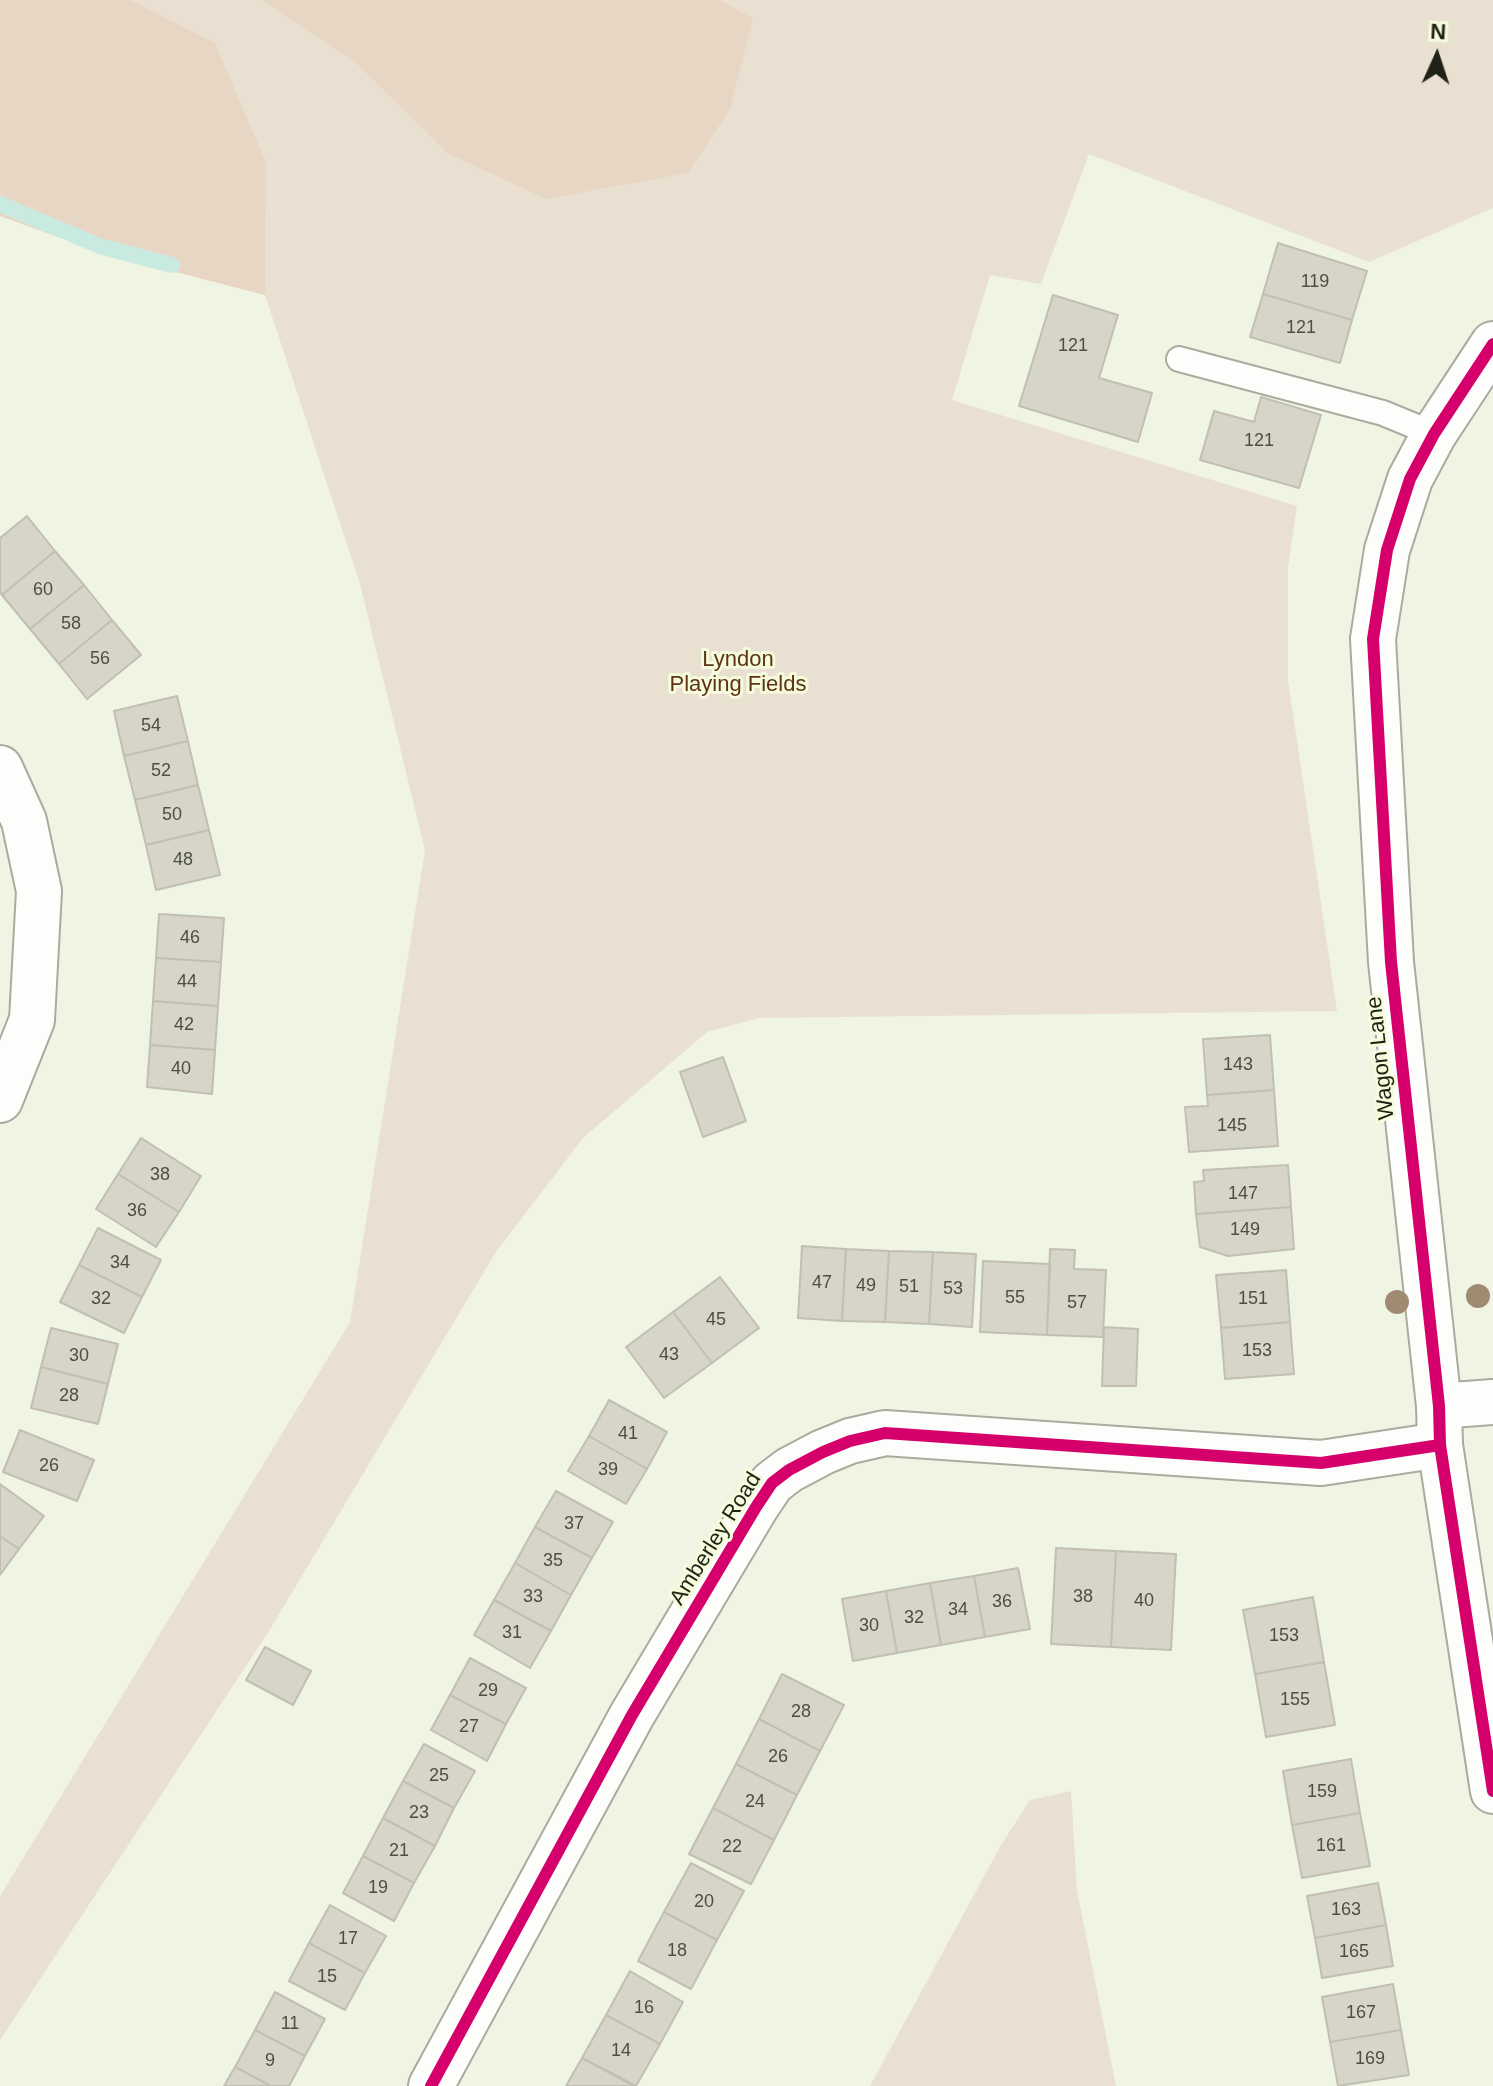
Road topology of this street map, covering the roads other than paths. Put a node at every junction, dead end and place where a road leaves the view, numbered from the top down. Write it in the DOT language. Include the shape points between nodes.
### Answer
graph roads {
  1 [pos="1493,344"];
  2 [pos="1179,359"];
  3 [pos="1434,434"];
  4 [pos="0,768"];
  5 [pos="0,1100"];
  6 [pos="1493,1402"];
  7 [pos="1440,1426"];
  8 [pos="1493,1791"];
  9 [pos="431,2086"];
  1 -- 3 [label="street, Wagon Lane"];
  2 -- 3 [label="lane" via="1383,413"];
  3 -- 7 [label="street, Wagon Lane" via="1410,479 1387,550 1373,639 1391,962"];
  4 -- 5 [label="street" via="24,821 39,891 32,1020"];
  6 -- 7 [label="street, Amberley Road"];
  7 -- 8 [label="street, Wagon Lane"];
  7 -- 9 [label="street, Amberley Road" via="1321,1463 885,1433 850,1441 789,1470 772,1483 756,1507 632,1715"];
}
